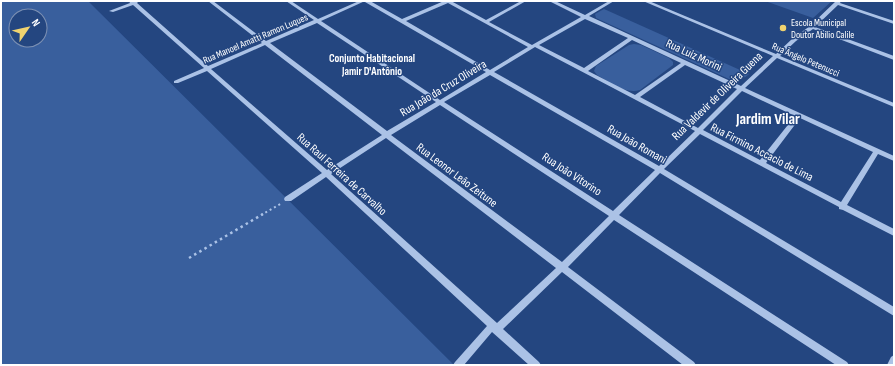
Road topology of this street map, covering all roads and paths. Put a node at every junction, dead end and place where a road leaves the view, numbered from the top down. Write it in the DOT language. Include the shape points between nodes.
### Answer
graph roads {
  1 [pos="210,1"];
  2 [pos="288,1"];
  3 [pos="363,1"];
  4 [pos="367,1"];
  5 [pos="448,1"];
  6 [pos="524,1"];
  7 [pos="551,1"];
  8 [pos="612,1"];
  9 [pos="645,1"];
  10 [pos="134,2"];
  11 [pos="838,2"];
  12 [pos="110,11"];
  13 [pos="585,17"];
  14 [pos="318,21"];
  15 [pos="402,21"];
  16 [pos="486,22"];
  17 [pos="894,23"];
  18 [pos="812,27"];
  19 [pos="632,38"];
  20 [pos="266,43"];
  21 [pos="533,46"];
  22 [pos="776,56"];
  23 [pos="894,58"];
  24 [pos="684,63"];
  25 [pos="207,69"];
  26 [pos="584,71"];
  27 [pos="490,72"];
  28 [pos="176,82"];
  29 [pos="741,89"];
  30 [pos="635,98"];
  31 [pos="441,103"];
  32 [pos="894,106"];
  33 [pos="799,115"];
  34 [pos="698,131"];
  35 [pos="386,135"];
  36 [pos="877,151"];
  37 [pos="894,159"];
  38 [pos="761,164"];
  39 [pos="660,170"];
  40 [pos="327,174"];
  41 [pos="288,199"];
  42 [pos="842,207"];
  43 [pos="614,215"];
  44 [pos="894,233"];
  45 [pos="189,258"];
  46 [pos="561,268"];
  47 [pos="894,312"];
  48 [pos="494,328"];
  49 [pos="894,360"];
  50 [pos="458,365"];
  51 [pos="536,365"];
  52 [pos="691,365"];
  53 [pos="844,365"];
  54 [pos="892,365"];
  1 -- 20 [label="street, Rua Leonor Leão Zeitune"];
  2 -- 14 [label="street, Rua João Vitorino"];
  3 -- 14 [label="street, Rua Manoel Amatti Ramon Luques"];
  4 -- 15 [label="street, Rua João Romani"];
  5 -- 15 [label="street"];
  5 -- 16 [label="street, Rua Firmino Accacio de Lima"];
  6 -- 16 [label="street"];
  7 -- 13 [label="street, Rua Luiz Morini"];
  8 -- 13 [label="street, Rua João da Cruz Oliveira"];
  9 -- 22 [label="street, Rua Ângelo Petenucci"];
  10 -- 12 [label="street"];
  10 -- 25 [label="street, Rua Raul Ferreira de Carvalho"];
  11 -- 17 [label="street"];
  11 -- 18 [label="street, Rua Valdevir de Oliveira Guena"];
  13 -- 19 [label="street, Rua Luiz Morini"];
  13 -- 21 [label="street, Rua João da Cruz Oliveira"];
  14 -- 20 [label="street, Rua Manoel Amatti Ramon Luques"];
  14 -- 31 [label="street, Rua João Vitorino"];
  15 -- 27 [label="street, Rua João Romani"];
  16 -- 21 [label="street, Rua Firmino Accacio de Lima"];
  18 -- 22 [label="street, Rua Valdevir de Oliveira Guena"];
  18 -- 23 [label="street"];
  19 -- 24 [label="street, Rua Luiz Morini"];
  19 -- 26 [label="street"];
  20 -- 25 [label="street, Rua Manoel Amatti Ramon Luques"];
  20 -- 35 [label="street, Rua Leonor Leão Zeitune"];
  21 -- 26 [label="street, Rua Firmino Accacio de Lima"];
  21 -- 27 [label="street, Rua João da Cruz Oliveira"];
  22 -- 29 [label="street, Rua Valdevir de Oliveira Guena"];
  22 -- 32 [label="street, Rua Ângelo Petenucci"];
  24 -- 29 [label="street, Rua Luiz Morini"];
  24 -- 30 [label="street"];
  25 -- 28 [label="street, Rua Manoel Amatti Ramon Luques"];
  25 -- 40 [label="street, Rua Raul Ferreira de Carvalho"];
  26 -- 30 [label="street, Rua Firmino Accacio de Lima"];
  27 -- 31 [label="street, Rua João da Cruz Oliveira"];
  27 -- 39 [label="street, Rua João Romani"];
  29 -- 33 [label="street, Rua Luiz Morini"];
  29 -- 34 [label="street, Rua Valdevir de Oliveira Guena"];
  30 -- 34 [label="street, Rua Firmino Accacio de Lima"];
  31 -- 35 [label="street, Rua João da Cruz Oliveira"];
  31 -- 43 [label="street, Rua João Vitorino"];
  33 -- 36 [label="street, Rua Luiz Morini"];
  33 -- 38 [label="street"];
  34 -- 38 [label="street, Rua Firmino Accacio de Lima"];
  34 -- 39 [label="street, Rua Valdevir de Oliveira Guena"];
  35 -- 40 [label="street, Rua João da Cruz Oliveira"];
  35 -- 46 [label="street, Rua Leonor Leão Zeitune"];
  36 -- 37 [label="street, Rua Luiz Morini"];
  36 -- 42 [label="street"];
  38 -- 42 [label="street, Rua Firmino Accacio de Lima"];
  39 -- 43 [label="street, Rua Valdevir de Oliveira Guena"];
  39 -- 47 [label="street, Rua João Romani"];
  40 -- 41 [label="street, Rua João da Cruz Oliveira"];
  40 -- 48 [label="street, Rua Raul Ferreira de Carvalho"];
  41 -- 45 [label="path"];
  42 -- 44 [label="street, Rua Firmino Accacio de Lima"];
  43 -- 46 [label="street, Rua Valdevir de Oliveira Guena"];
  43 -- 53 [label="street, Rua João Vitorino"];
  46 -- 48 [label="street, Rua Valdevir de Oliveira Guena"];
  46 -- 52 [label="street, Rua Leonor Leão Zeitune"];
  48 -- 50 [label="street, Rua Valdevir de Oliveira Guena"];
  48 -- 51 [label="street, Rua Raul Ferreira de Carvalho"];
  49 -- 54 [label="street"];
}
